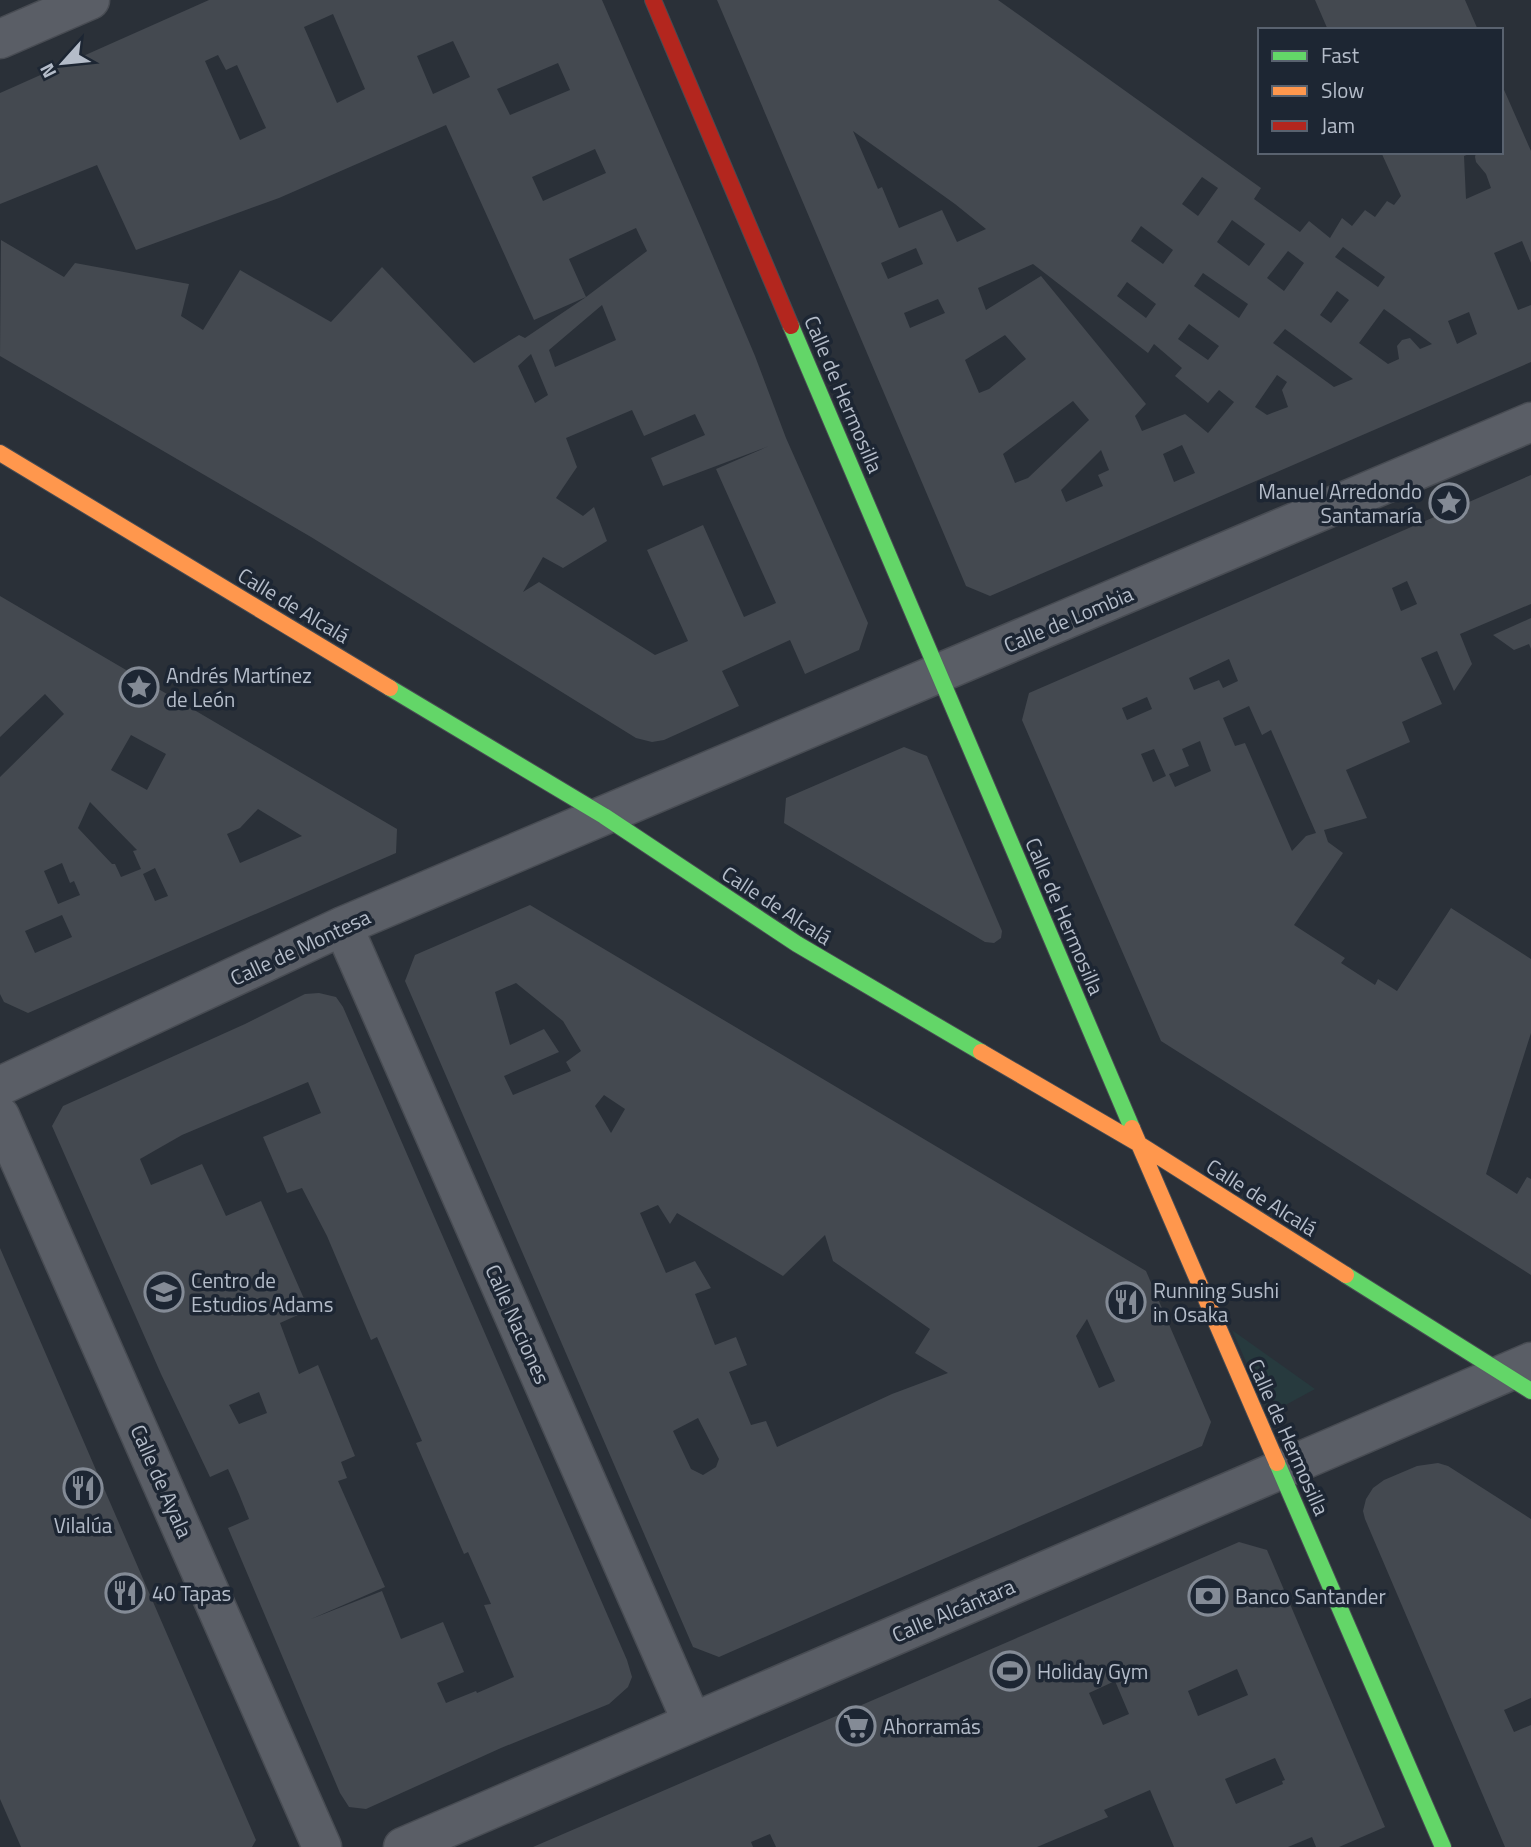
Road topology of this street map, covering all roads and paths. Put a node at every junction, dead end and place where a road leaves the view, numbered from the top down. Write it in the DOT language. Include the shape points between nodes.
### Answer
graph roads {
  1 [pos="90,0"];
  2 [pos="653,0"];
  3 [pos="0,39"];
  4 [pos="1531,422"];
  5 [pos="0,453"];
  6 [pos="940,674"];
  7 [pos="604,816"];
  8 [pos="343,926"];
  9 [pos="0,1086"];
  10 [pos="0,1116"];
  11 [pos="1139,1144"];
  12 [pos="1522,1376"];
  13 [pos="1280,1470"];
  14 [pos="692,1722"];
  15 [pos="322,1847"];
  16 [pos="403,1847"];
  17 [pos="1443,1847"];
  1 -- 3 [label="street"];
  2 -- 6 [label="street, Calle de Hermosilla"];
  4 -- 6 [label="street, Calle de Lombia"];
  5 -- 7 [label="street, Calle de Alcalá"];
  6 -- 7 [label="street, Calle de Lombia"];
  6 -- 11 [label="street, Calle de Hermosilla"];
  7 -- 8 [label="street, Calle de Montesa"];
  7 -- 11 [label="street, Calle de Alcalá" via="797,944"];
  8 -- 9 [label="street, Calle de Montesa"];
  8 -- 14 [label="street, Calle Naciones"];
  10 -- 15 [label="street, Calle de Ayala"];
  11 -- 12 [label="street, Calle de Alcalá"];
  11 -- 13 [label="street, Calle de Hermosilla"];
  12 -- 13 [label="street, Calle Alcántara"];
  13 -- 14 [label="street, Calle Alcántara"];
  13 -- 17 [label="street, Calle de Hermosilla"];
  14 -- 16 [label="street, Calle Alcántara"];
}
